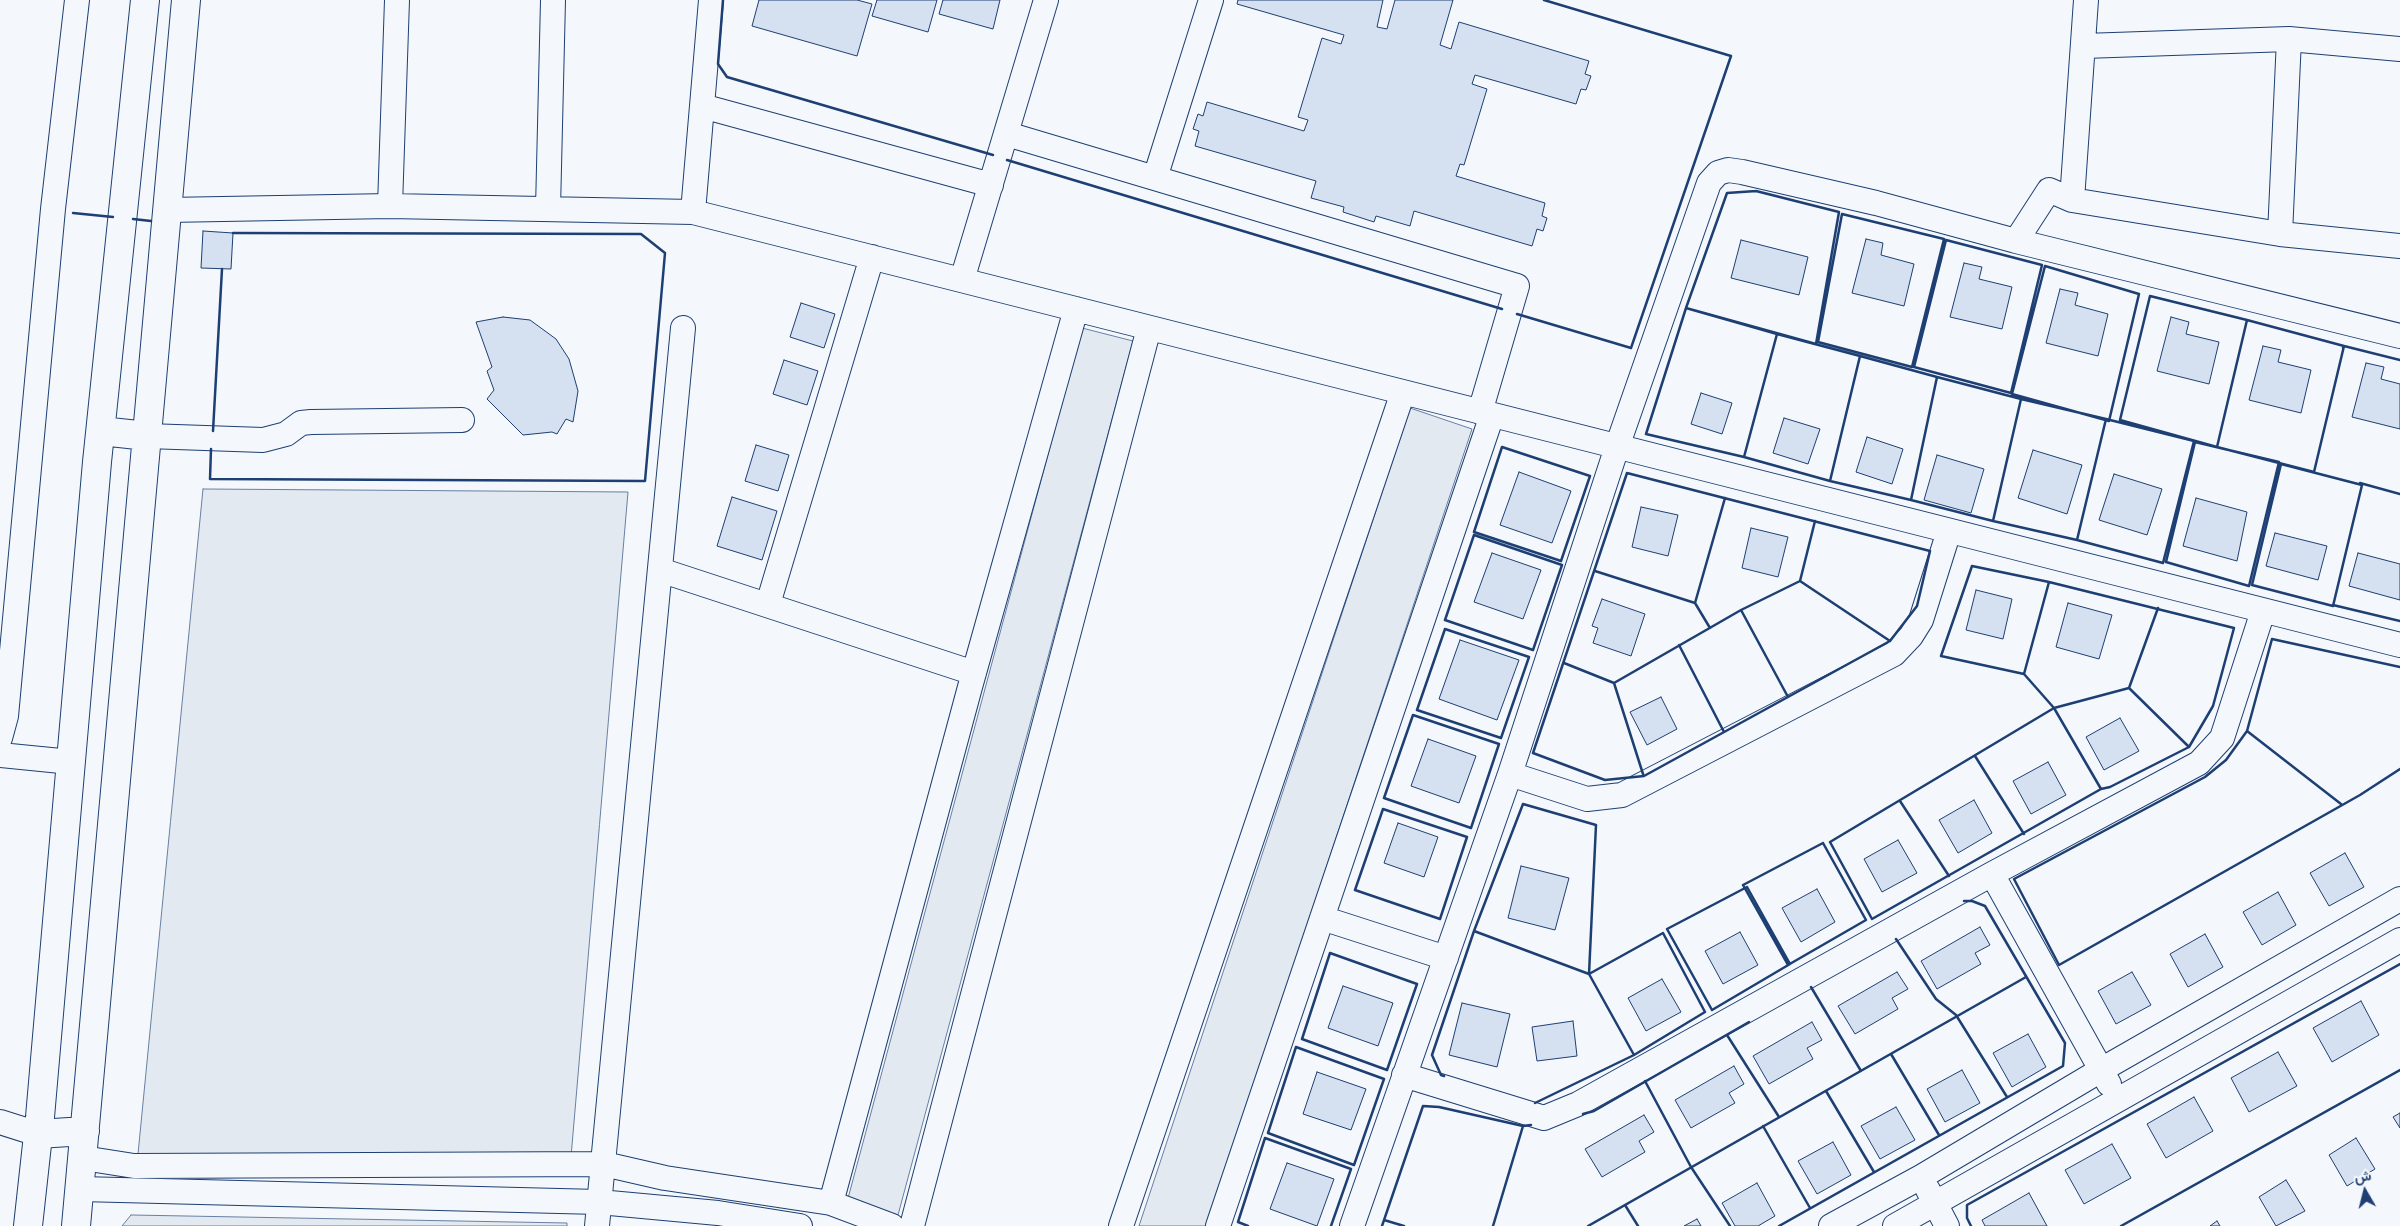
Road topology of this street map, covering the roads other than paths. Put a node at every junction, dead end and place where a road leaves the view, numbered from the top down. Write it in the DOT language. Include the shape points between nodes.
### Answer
graph roads {
  1 [pos="77,0"];
  2 [pos="145,0"];
  3 [pos="186,0"];
  4 [pos="397,0"];
  5 [pos="553,0"];
  6 [pos="711,0"];
  7 [pos="1046,0"];
  8 [pos="1211,0"];
  9 [pos="2086,0"];
  10 [pos="2400,36"];
  11 [pos="2289,39"];
  12 [pos="2084,46"];
  13 [pos="2400,48"];
  14 [pos="702,106"];
  15 [pos="1007,134"];
  16 [pos="1155,178"];
  17 [pos="991,186"];
  18 [pos="125,195"];
  19 [pos="2072,200"];
  20 [pos="390,206"];
  21 [pos="548,209"];
  22 [pos="167,210"];
  23 [pos="693,212"];
  24 [pos="2280,234"];
  25 [pos="2016,241"];
  26 [pos="2400,246"];
  27 [pos="872,258"];
  28 [pos="962,280"];
  29 [pos="1076,310"];
  30 [pos="683,328"];
  31 [pos="1149,328"];
  32 [pos="2400,336"];
  33 [pos="1404,392"];
  34 [pos="1486,413"];
  35 [pos="462,420"];
  36 [pos="101,431"];
  37 [pos="146,436"];
  38 [pos="1617,447"];
  39 [pos="1949,531"];
  40 [pos="660,570"];
  41 [pos="768,604"];
  42 [pos="2263,610"];
  43 [pos="2400,645"];
  44 [pos="974,673"];
  45 [pos="0,738"];
  46 [pos="0,755"];
  47 [pos="71,762"];
  48 [pos="1510,774"];
  49 [pos="1992,874"];
  50 [pos="2400,899"];
  51 [pos="1322,918"];
  52 [pos="2400,940"];
  53 [pos="1446,958"];
  54 [pos="2101,1070"];
  55 [pos="1404,1075"];
  56 [pos="2118,1099"];
  57 [pos="0,1122"];
  58 [pos="85,1131"];
  59 [pos="38,1134"];
  60 [pos="83,1158"];
  61 [pos="604,1164"];
  62 [pos="1921,1178"];
  63 [pos="80,1189"];
  64 [pos="599,1202"];
  65 [pos="830,1203"];
  66 [pos="1935,1204"];
  67 [pos="28,1226"];
  68 [pos="76,1226"];
  69 [pos="597,1226"];
  70 [pos="800,1226"];
  71 [pos="892,1226"];
  72 [pos="912,1226"];
  73 [pos="1121,1226"];
  74 [pos="1218,1226"];
  75 [pos="1352,1226"];
  76 [pos="1831,1226"];
  77 [pos="1895,1226"];
  78 [pos="1947,1226"];
  1 -- 45 [label="street" via="52,219 6,716"];
  2 -- 18 [label="highway"];
  3 -- 22 [label="highway"];
  4 -- 20 [label="street"];
  5 -- 21 [label="street"];
  6 -- 14 [label="street"];
  7 -- 15 [label="street"];
  8 -- 16 [label="street"];
  9 -- 12 [label="street"];
  10 -- 13 [label="street"];
  11 -- 12 [label="street"];
  11 -- 13 [label="street"];
  11 -- 24 [label="street"];
  12 -- 19 [label="street"];
  14 -- 17 [label="street"];
  14 -- 23 [label="street"];
  15 -- 16 [label="street"];
  15 -- 17 [label="street"];
  16 -- 34 [label="street" via="1517,286"];
  17 -- 28 [label="street"];
  18 -- 22 [label="highway"];
  18 -- 36 [label="highway"];
  19 -- 24 [label="street"];
  19 -- 25 [label="street" via="2049,190"];
  20 -- 21 [label="street"];
  20 -- 22 [label="street"];
  21 -- 23 [label="street"];
  22 -- 37 [label="highway"];
  23 -- 27 [label="street"];
  24 -- 26 [label="street"];
  25 -- 32 [label="street"];
  25 -- 38 [label="street" via="1752,174 1728,170 1718,174 1709,182"];
  27 -- 28 [label="street"];
  27 -- 41 [label="street"];
  28 -- 29 [label="street"];
  29 -- 31 [label="street"];
  29 -- 44 [label="street"];
  30 -- 40 [label="street"];
  31 -- 33 [label="street"];
  31 -- 72 [label="street"];
  33 -- 34 [label="street"];
  33 -- 73 [label="street"];
  34 -- 38 [label="street"];
  34 -- 51 [label="street"];
  35 -- 37 [label="street" via="301,423 286,434 263,440"];
  36 -- 37 [label="highway"];
  36 -- 47 [label="highway"];
  37 -- 58 [label="highway"];
  38 -- 39 [label="street"];
  38 -- 48 [label="street"];
  39 -- 42 [label="street"];
  39 -- 48 [label="street" via="1921,620 1894,654 1622,795 1587,799"];
  40 -- 41 [label="street"];
  40 -- 61 [label="street"];
  41 -- 44 [label="street"];
  42 -- 43 [label="street"];
  42 -- 49 [label="street" via="2222,738 2199,763"];
  44 -- 65 [label="street"];
  46 -- 47 [label="street"];
  47 -- 59 [label="highway"];
  48 -- 53 [label="street"];
  49 -- 54 [label="street"];
  49 -- 55 [label="street" via="1578,1104 1544,1118"];
  50 -- 54 [label="street"];
  51 -- 53 [label="street"];
  51 -- 74 [label="street"];
  52 -- 56 [label="street"];
  53 -- 55 [label="street"];
  54 -- 56 [label="street"];
  54 -- 62 [label="street"];
  55 -- 75 [label="street"];
  56 -- 66 [label="street"];
  57 -- 59 [label="street"];
  58 -- 59 [label="highway"];
  58 -- 60 [label="highway"];
  59 -- 67 [label="highway"];
  60 -- 61 [label="street" via="134,1166"];
  60 -- 63 [label="highway"];
  61 -- 64 [label="street"];
  61 -- 65 [label="street" via="665,1178"];
  62 -- 66 [label="street"];
  62 -- 76 [label="street"];
  63 -- 64 [label="street"];
  63 -- 68 [label="highway"];
  64 -- 69 [label="street"];
  64 -- 70 [label="street" via="718,1213"];
  65 -- 71 [label="street"];
  66 -- 77 [label="street"];
  66 -- 78 [label="street"];
}
